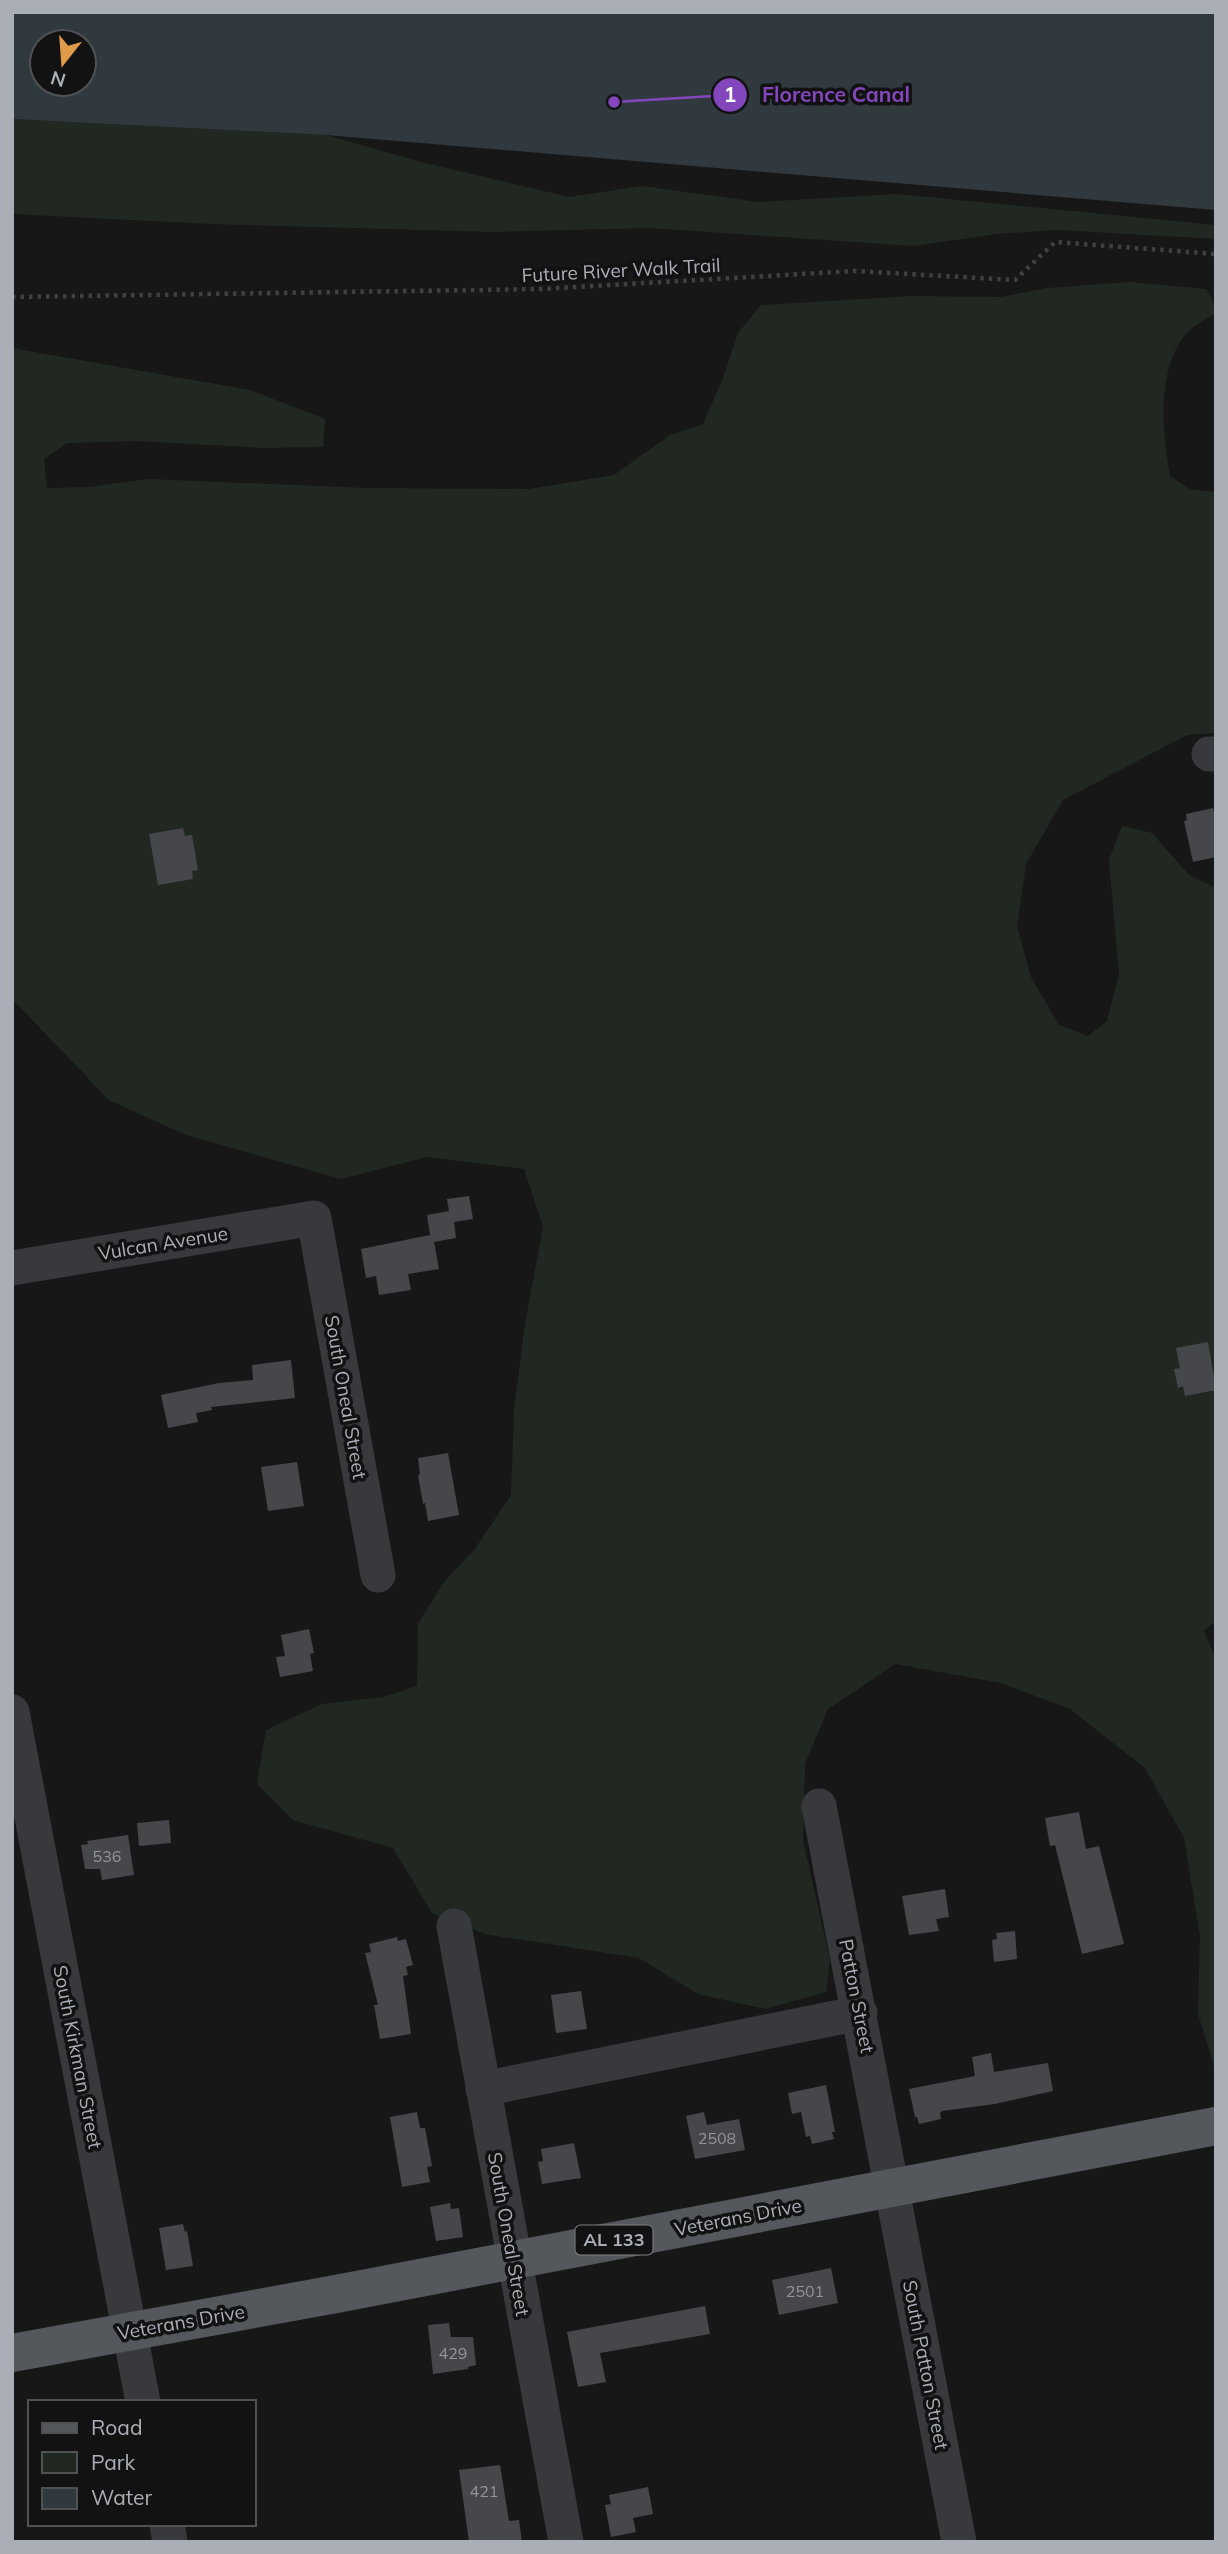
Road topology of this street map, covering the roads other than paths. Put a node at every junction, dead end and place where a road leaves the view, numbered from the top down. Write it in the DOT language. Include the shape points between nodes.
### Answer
graph roads {
  1 [pos="314,1218"];
  2 [pos="12,1268"];
  3 [pos="378,1575"];
  4 [pos="12,1712"];
  5 [pos="819,1806"];
  6 [pos="22,1811"];
  7 [pos="453,1926"];
  8 [pos="860,2012"];
  9 [pos="483,2089"];
  10 [pos="1216,2126"];
  11 [pos="893,2187"];
  12 [pos="514,2259"];
  13 [pos="130,2331"];
  14 [pos="12,2353"];
  15 [pos="143,2400"];
  16 [pos="566,2542"];
  17 [pos="959,2542"];
  1 -- 2 [label="street, Vulcan Avenue"];
  1 -- 3 [label="street, South Oneal Street"];
  4 -- 6 [label="street, South Kirkman Street"];
  5 -- 8 [label="street, Patton Street"];
  6 -- 13 [label="street, South Kirkman Street"];
  7 -- 9 [label="street, South Oneal Street"];
  8 -- 9 [label="street"];
  8 -- 11 [label="street, Patton Street"];
  9 -- 12 [label="street, South Oneal Street"];
  10 -- 11 [label="main road, Veterans Drive / AL 133"];
  11 -- 12 [label="main road, Veterans Drive / AL 133"];
  11 -- 17 [label="street, South Patton Street"];
  12 -- 13 [label="main road, Veterans Drive / AL 133"];
  12 -- 16 [label="street, South Oneal Street"];
  13 -- 14 [label="main road, Veterans Drive / AL 133"];
  13 -- 15 [label="street, South Kirkman Street"];
}
